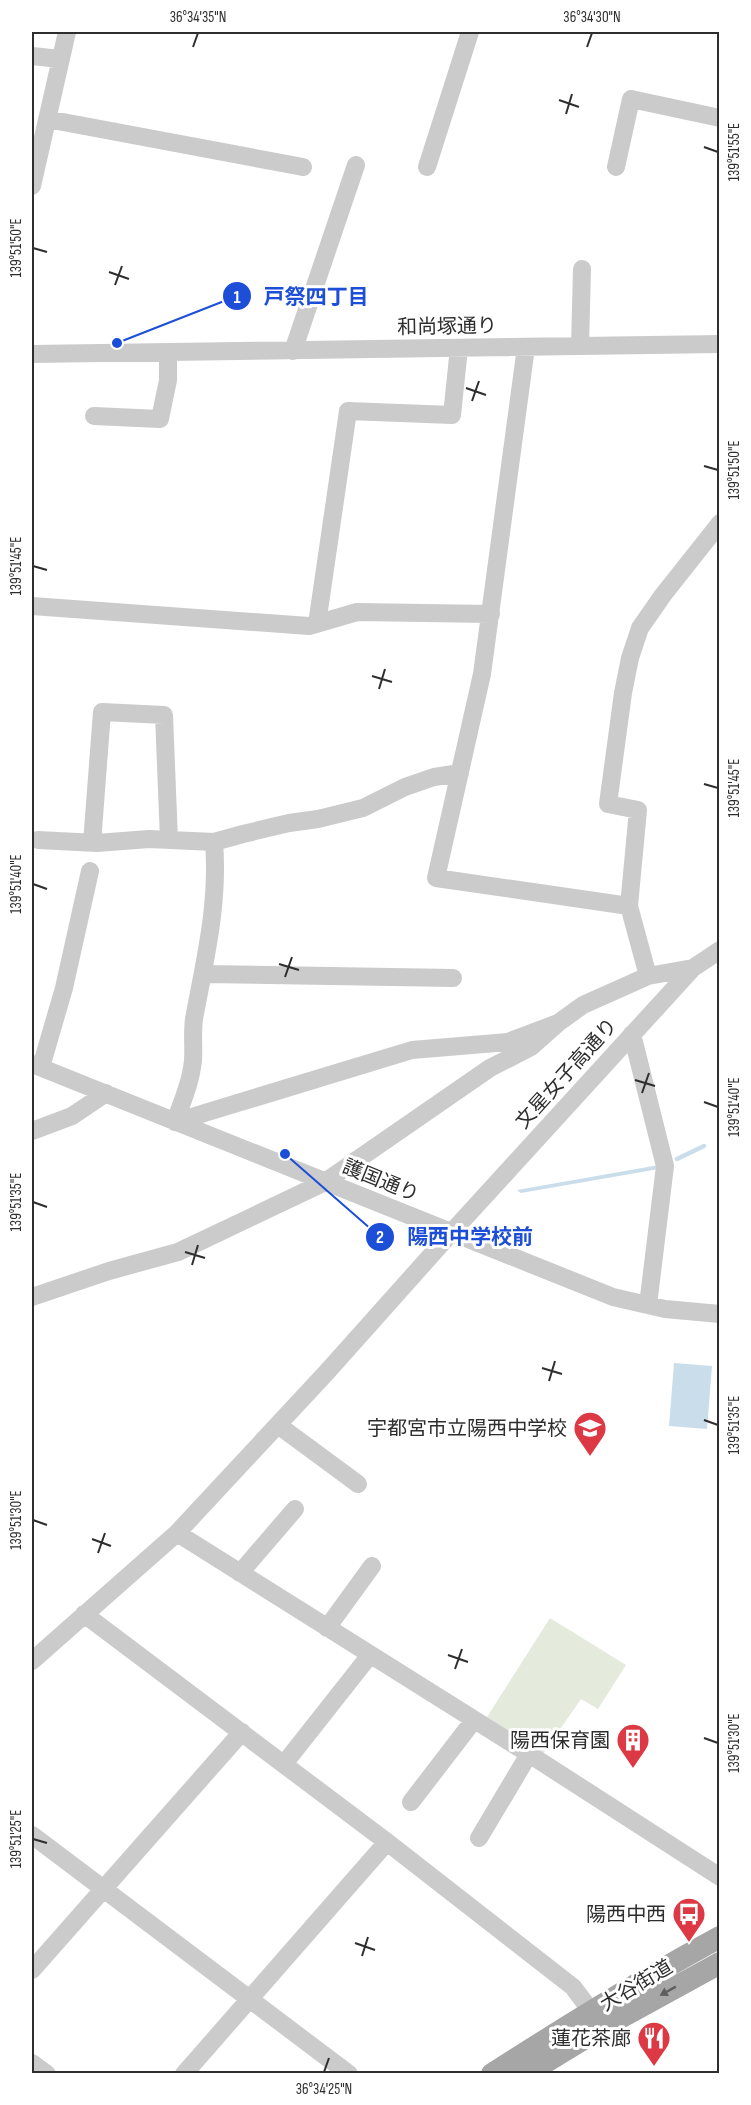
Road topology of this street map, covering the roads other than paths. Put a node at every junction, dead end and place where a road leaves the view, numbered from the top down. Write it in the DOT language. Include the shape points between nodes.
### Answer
graph roads {
  1 [pos="67,32"];
  2 [pos="470,32"];
  3 [pos="32,56"];
  4 [pos="60,59"];
  5 [pos="720,118"];
  6 [pos="47,119"];
  7 [pos="356,165"];
  8 [pos="303,167"];
  9 [pos="427,167"];
  10 [pos="616,167"];
  11 [pos="33,175"];
  12 [pos="582,269"];
  13 [pos="720,344"];
  14 [pos="580,346"];
  15 [pos="526,347"];
  16 [pos="459,348"];
  17 [pos="293,351"];
  18 [pos="168,353"];
  19 [pos="32,354"];
  20 [pos="94,416"];
  21 [pos="720,524"];
  22 [pos="32,606"];
  23 [pos="491,614"];
  24 [pos="317,624"];
  25 [pos="460,773"];
  26 [pos="38,840"];
  27 [pos="169,840"];
  28 [pos="214,842"];
  29 [pos="92,843"];
  30 [pos="90,871"];
  31 [pos="628,906"];
  32 [pos="720,950"];
  33 [pos="693,968"];
  34 [pos="204,974"];
  35 [pos="648,976"];
  36 [pos="453,978"];
  37 [pos="558,1023"];
  38 [pos="632,1034"];
  39 [pos="36,1066"];
  40 [pos="106,1093"];
  41 [pos="175,1122"];
  42 [pos="32,1131"];
  43 [pos="325,1182"];
  44 [pos="451,1233"];
  45 [pos="32,1297"];
  46 [pos="648,1305"];
  47 [pos="720,1314"];
  48 [pos="278,1425"];
  49 [pos="358,1484"];
  50 [pos="295,1509"];
  51 [pos="177,1533"];
  52 [pos="372,1566"];
  53 [pos="240,1572"];
  54 [pos="84,1614"];
  55 [pos="327,1628"];
  56 [pos="370,1655"];
  57 [pos="32,1661"];
  58 [pos="474,1720"];
  59 [pos="242,1732"];
  60 [pos="530,1755"];
  61 [pos="284,1764"];
  62 [pos="411,1802"];
  63 [pos="32,1835"];
  64 [pos="479,1838"];
  65 [pos="387,1842"];
  66 [pos="720,1877"];
  67 [pos="103,1889"];
  68 [pos="720,1937"];
  69 [pos="720,1963"];
  70 [pos="32,1970"];
  71 [pos="249,2000"];
  72 [pos="591,2011"];
  73 [pos="32,2063"];
  74 [pos="46,2073"];
  75 [pos="184,2073"];
  76 [pos="349,2073"];
  77 [pos="492,2073"];
  78 [pos="526,2073"];
  1 -- 4 [label="street"];
  2 -- 9 [label="street"];
  3 -- 4 [label="street"];
  4 -- 6 [label="street"];
  5 -- 10 [label="street" via="632,99"];
  6 -- 8 [label="street"];
  6 -- 11 [label="street"];
  7 -- 17 [label="street"];
  12 -- 14 [label="street"];
  13 -- 14 [label="street, 和尚塚通り"];
  14 -- 15 [label="street, 和尚塚通り"];
  15 -- 16 [label="street, 和尚塚通り"];
  15 -- 23 [label="street"];
  16 -- 17 [label="street, 和尚塚通り"];
  16 -- 24 [label="street" via="452,415 348,411"];
  17 -- 18 [label="street, 和尚塚通り"];
  18 -- 19 [label="street, 和尚塚通り"];
  18 -- 20 [label="street" via="168,380 160,419"];
  21 -- 31 [label="street" via="640,628 630,658 609,804 638,810"];
  22 -- 24 [label="street"];
  23 -- 24 [label="street" via="357,612"];
  23 -- 25 [label="street"];
  25 -- 28 [label="street" via="405,787 363,808"];
  25 -- 31 [label="street" via="436,878"];
  26 -- 29 [label="street"];
  27 -- 28 [label="street"];
  27 -- 29 [label="street"];
  27 -- 29 [label="street" via="164,715 102,712"];
  28 -- 34 [label="street" via="216,873"];
  30 -- 39 [label="street" via="64,988"];
  31 -- 35 [label="street"];
  32 -- 33 [label="street, 文星女子高通り"];
  33 -- 35 [label="street"];
  33 -- 38 [label="street, 文星女子高通り"];
  34 -- 36 [label="street"];
  34 -- 41 [label="street" via="194,1022 193,1063"];
  35 -- 37 [label="street" via="583,1005"];
  37 -- 41 [label="street" via="508,1042 412,1050"];
  37 -- 43 [label="street" via="531,1047 490,1068"];
  38 -- 44 [label="street, 文星女子高通り"];
  38 -- 46 [label="street" via="665,1166"];
  39 -- 40 [label="street, 護国通り"];
  40 -- 41 [label="street, 護国通り"];
  40 -- 42 [label="street" via="72,1116"];
  41 -- 43 [label="street, 護国通り"];
  43 -- 44 [label="street, 護国通り"];
  43 -- 45 [label="street" via="178,1252"];
  44 -- 46 [label="street, 護国通り" via="613,1297"];
  44 -- 48 [label="street, 文星女子高通り"];
  46 -- 47 [label="street, 護国通り"];
  48 -- 49 [label="street"];
  48 -- 51 [label="street, 文星女子高通り"];
  50 -- 53 [label="street"];
  51 -- 53 [label="street"];
  51 -- 54 [label="street, 文星女子高通り"];
  52 -- 55 [label="street"];
  53 -- 55 [label="street"];
  54 -- 57 [label="street, 文星女子高通り"];
  54 -- 59 [label="street"];
  55 -- 56 [label="street"];
  56 -- 58 [label="street"];
  56 -- 61 [label="street"];
  58 -- 60 [label="street"];
  58 -- 62 [label="street"];
  59 -- 61 [label="street"];
  59 -- 67 [label="street"];
  60 -- 64 [label="street"];
  60 -- 66 [label="street"];
  61 -- 65 [label="street"];
  63 -- 67 [label="street"];
  65 -- 71 [label="street"];
  65 -- 72 [label="street" via="573,1988"];
  67 -- 70 [label="street"];
  67 -- 71 [label="street"];
  68 -- 72 [label="main road, 大谷街道"];
  69 -- 78 [label="main road, 大谷街道, one-way"];
  71 -- 75 [label="street"];
  71 -- 76 [label="street"];
  72 -- 77 [label="main road, 大谷街道"];
  73 -- 74 [label="street"];
}
